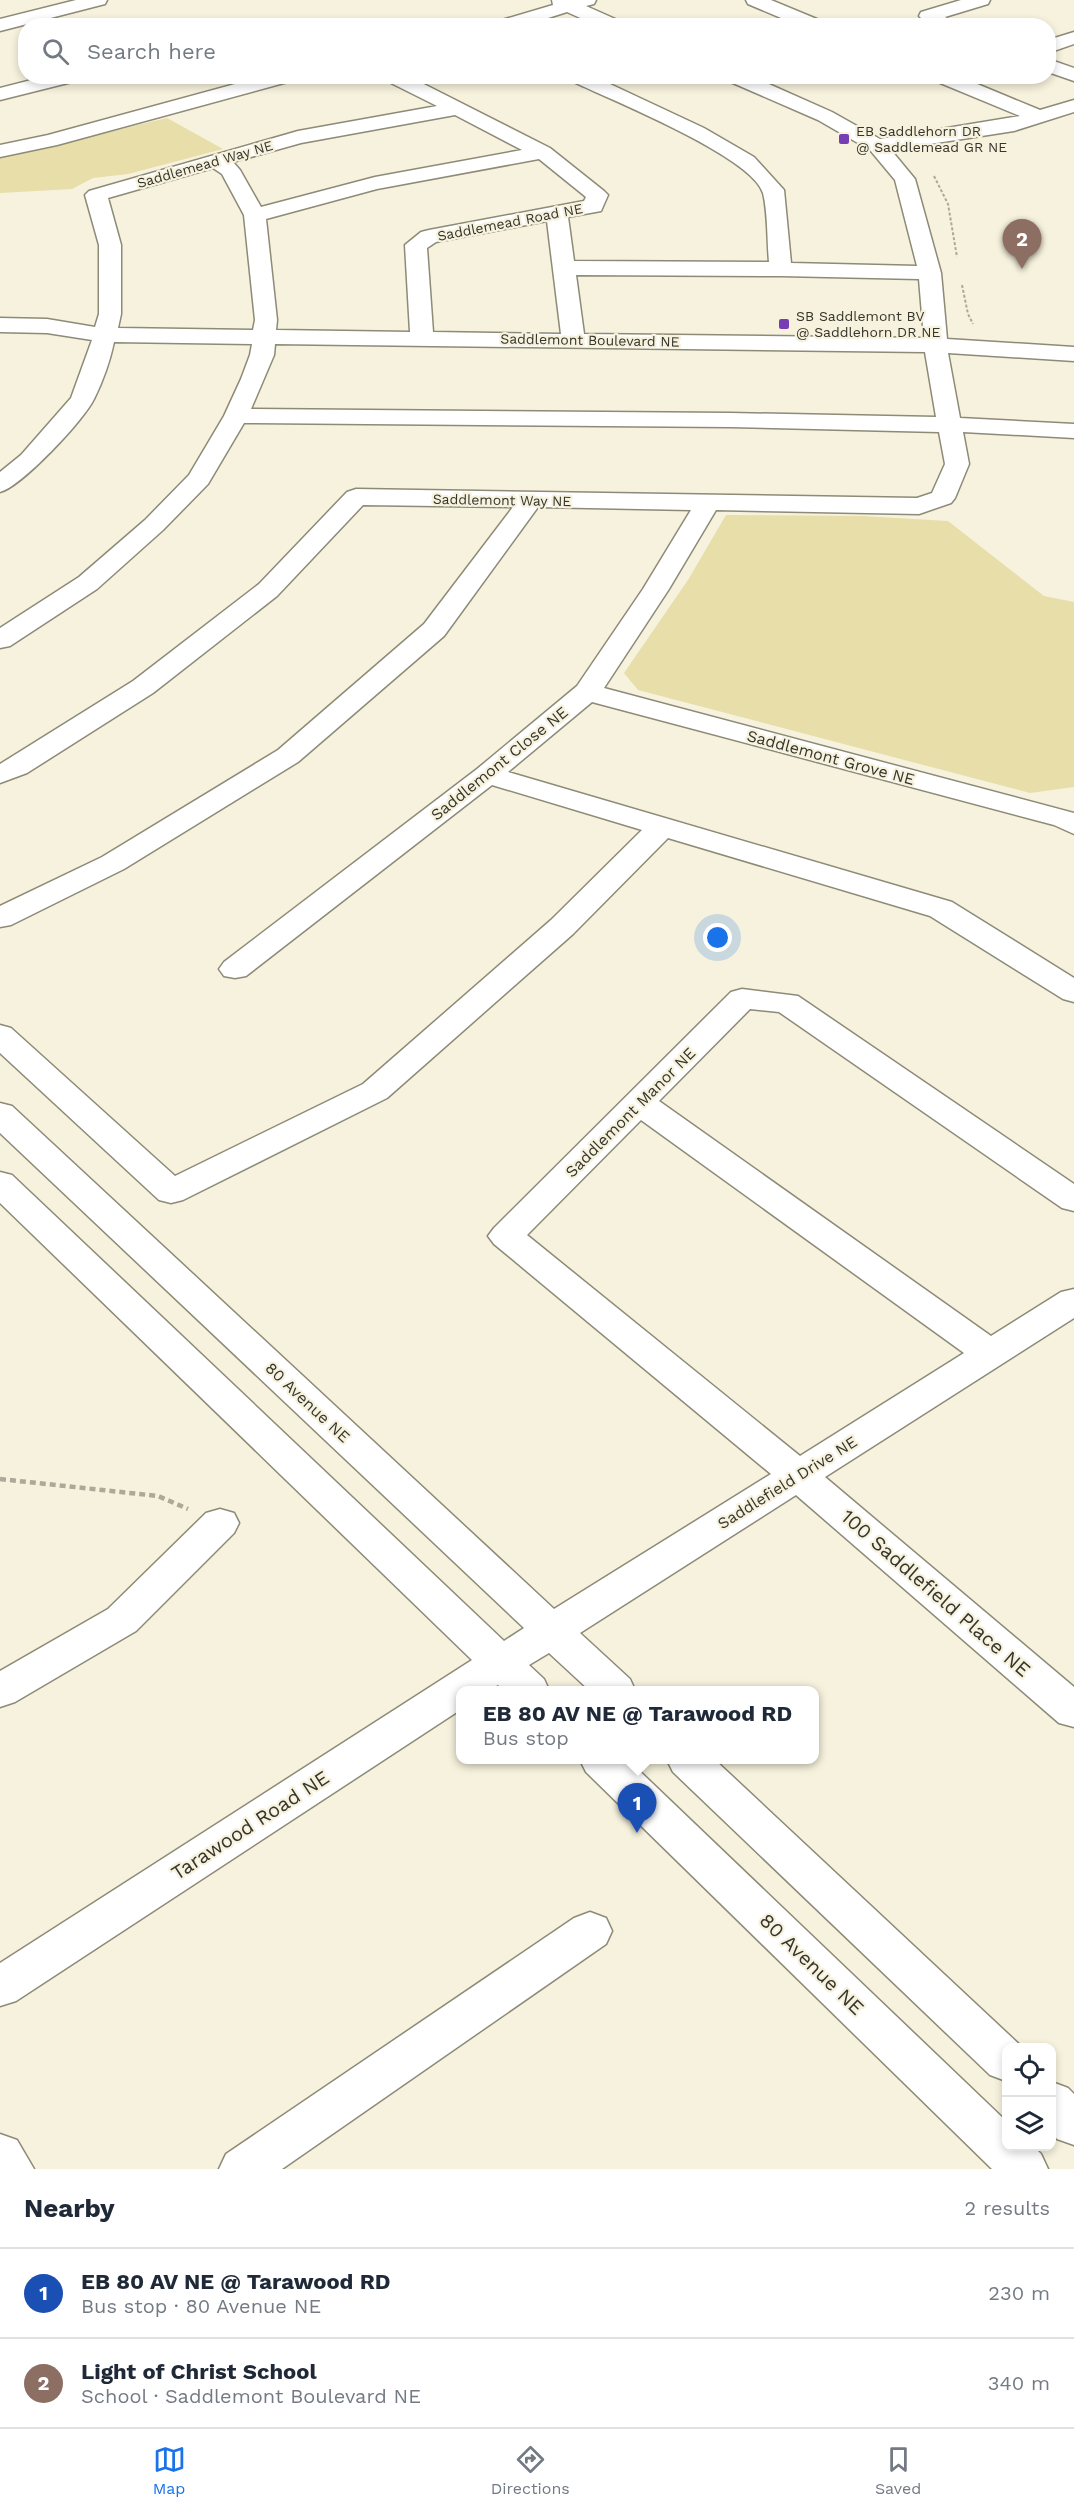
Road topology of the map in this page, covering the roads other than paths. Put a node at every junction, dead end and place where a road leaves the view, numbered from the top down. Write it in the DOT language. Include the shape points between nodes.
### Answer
graph roads {
  1 [pos="36,0"];
  2 [pos="98,0"];
  3 [pos="587,0"];
  4 [pos="793,0"];
  5 [pos="981,0"];
  6 [pos="562,3"];
  7 [pos="763,3"];
  8 [pos="0,9"];
  9 [pos="27,18"];
  10 [pos="523,18"];
  11 [pos="597,18"];
  12 [pos="798,18"];
  13 [pos="933,18"];
  14 [pos="18,20"];
  15 [pos="0,25"];
  16 [pos="1074,38"];
  17 [pos="1056,44"];
  18 [pos="1056,68"];
  19 [pos="1074,75"];
  20 [pos="41,84"];
  21 [pos="259,84"];
  22 [pos="408,84"];
  23 [pos="593,84"];
  24 [pos="751,84"];
  25 [pos="959,84"];
  26 [pos="0,94"];
  27 [pos="1074,106"];
  28 [pos="456,109"];
  29 [pos="1039,117"];
  30 [pos="878,146"];
  31 [pos="0,151"];
  32 [pos="543,152"];
  33 [pos="217,161"];
  34 [pos="556,213"];
  35 [pos="255,215"];
  36 [pos="564,268"];
  37 [pos="781,269"];
  38 [pos="930,273"];
  39 [pos="0,325"];
  40 [pos="105,335"];
  41 [pos="422,337"];
  42 [pos="264,338"];
  43 [pos="573,340"];
  44 [pos="0,344"];
  45 [pos="936,345"];
  46 [pos="1074,354"];
  47 [pos="236,416"];
  48 [pos="950,426"];
  49 [pos="1074,431"];
  50 [pos="0,485"];
  51 [pos="530,501"];
  52 [pos="707,504"];
  53 [pos="0,640"];
  54 [pos="587,692"];
  55 [pos="0,774"];
  56 [pos="488,775"];
  57 [pos="1071,819"];
  58 [pos="662,827"];
  59 [pos="0,918"];
  60 [pos="235,969"];
  61 [pos="1074,992"];
  62 [pos="0,1035"];
  63 [pos="639,1103"];
  64 [pos="0,1114"];
  65 [pos="0,1183"];
  66 [pos="1074,1200"];
  67 [pos="1074,1301"];
  68 [pos="991,1354"];
  69 [pos="798,1475"];
  70 [pos="220,1523"];
  71 [pos="553,1631"];
  72 [pos="515,1677"];
  73 [pos="500,1686"];
  74 [pos="611,1686"];
  75 [pos="0,1691"];
  76 [pos="1074,1711"];
  77 [pos="456,1713"];
  78 [pos="605,1764"];
  79 [pos="692,1764"];
  80 [pos="590,1931"];
  81 [pos="0,1987"];
  82 [pos="1002,2057"];
  83 [pos="1056,2107"];
  84 [pos="1074,2124"];
  85 [pos="0,2155"];
  86 [pos="10,2169"];
  87 [pos="243,2169"];
  88 [pos="1024,2169"];
  1 -- 8 [label="street"];
  2 -- 9 [label="street"];
  3 -- 6 [label="street"];
  4 -- 7 [label="street"];
  5 -- 13 [label="street" via="928,16"];
  6 -- 10 [label="street"];
  6 -- 11 [label="street"];
  7 -- 12 [label="street"];
  14 -- 15 [label="street"];
  16 -- 17 [label="street"];
  18 -- 19 [label="street"];
  20 -- 26 [label="street"];
  21 -- 31 [label="street" via="61,139"];
  22 -- 28 [label="street, Saddlemead Road NE"];
  23 -- 37 [label="street" via="697,132 747,161 773,190"];
  24 -- 30 [label="street" via="825,116"];
  25 -- 29 [label="street"];
  27 -- 29 [label="street"];
  28 -- 32 [label="street, Saddlemead Road NE"];
  28 -- 33 [label="street, Saddlemead Way NE" via="298,137"];
  29 -- 30 [label="street" via="1014,125"];
  30 -- 38 [label="street, Saddlemont Way NE" via="905,179"];
  32 -- 34 [label="street, Saddlemead Road NE" via="597,195 593,206"];
  32 -- 35 [label="street" via="375,183"];
  33 -- 35 [label="street" via="230,170"];
  33 -- 40 [label="street, Saddlemead Way NE" via="96,195 110,245 110,314"];
  34 -- 36 [label="street"];
  34 -- 41 [label="street, Saddlemead Road NE" via="429,237 416,245"];
  35 -- 42 [label="street" via="266,320"];
  36 -- 37 [label="street"];
  36 -- 43 [label="street"];
  37 -- 38 [label="street"];
  38 -- 45 [label="street, Saddlemont Way NE"];
  39 -- 40 [label="street, Saddlemont Boulevard NE" via="47,326"];
  40 -- 42 [label="street, Saddlemont Boulevard NE"];
  40 -- 44 [label="street, Saddlemont Boulevard NE" via="42,344"];
  40 -- 50 [label="street" via="82,400 30,460"];
  41 -- 42 [label="street, Saddlemont Boulevard NE"];
  41 -- 43 [label="street, Saddlemont Boulevard NE"];
  42 -- 47 [label="street" via="262,355"];
  43 -- 45 [label="street, Saddlemont Boulevard NE"];
  45 -- 46 [label="street, Saddlemont Boulevard NE"];
  45 -- 48 [label="street, Saddlemont Way NE"];
  47 -- 48 [label="street"];
  47 -- 53 [label="street" via="199,478 154,525 88,583"];
  48 -- 49 [label="street"];
  48 -- 52 [label="street, Saddlemont Way NE" via="957,464 942,498 919,506"];
  51 -- 52 [label="street, Saddlemont Way NE"];
  51 -- 55 [label="street, Saddlemont Way NE" via="356,497 259,597 143,687"];
  51 -- 59 [label="street" via="434,630 288,756 112,863"];
  52 -- 54 [label="street, Saddlemont Close NE"];
  54 -- 56 [label="street, Saddlemont Close NE"];
  54 -- 57 [label="street, Saddlemont Grove NE"];
  56 -- 58 [label="street"];
  56 -- 60 [label="street, Saddlemont Close NE"];
  58 -- 61 [label="street" via="941,909"];
  58 -- 62 [label="street" via="562,927 375,1091 171,1192"];
  63 -- 66 [label="street, Saddlemont Manor NE" via="742,999 787,1003"];
  63 -- 68 [label="street"];
  63 -- 69 [label="street, Saddlemont Manor NE" via="506,1236"];
  64 -- 71 [label="street, 80 Avenue NE"];
  65 -- 72 [label="street"];
  67 -- 68 [label="street, Saddlefield Drive NE"];
  68 -- 69 [label="street, Saddlefield Drive NE"];
  69 -- 71 [label="street, Saddlefield Drive NE"];
  69 -- 76 [label="street, 100 Saddlefield Place NE"];
  70 -- 75 [label="street" via="122,1620"];
  71 -- 72 [label="street, Saddlefield Drive NE"];
  71 -- 74 [label="street, 80 Avenue NE"];
  72 -- 73 [label="street, Tarawood Road NE"];
  77 -- 81 [label="street, Tarawood Road NE"];
  78 -- 88 [label="street, 80 Avenue NE"];
  79 -- 82 [label="street"];
  80 -- 87 [label="street"];
  83 -- 84 [label="street"];
  85 -- 86 [label="street"];
}
